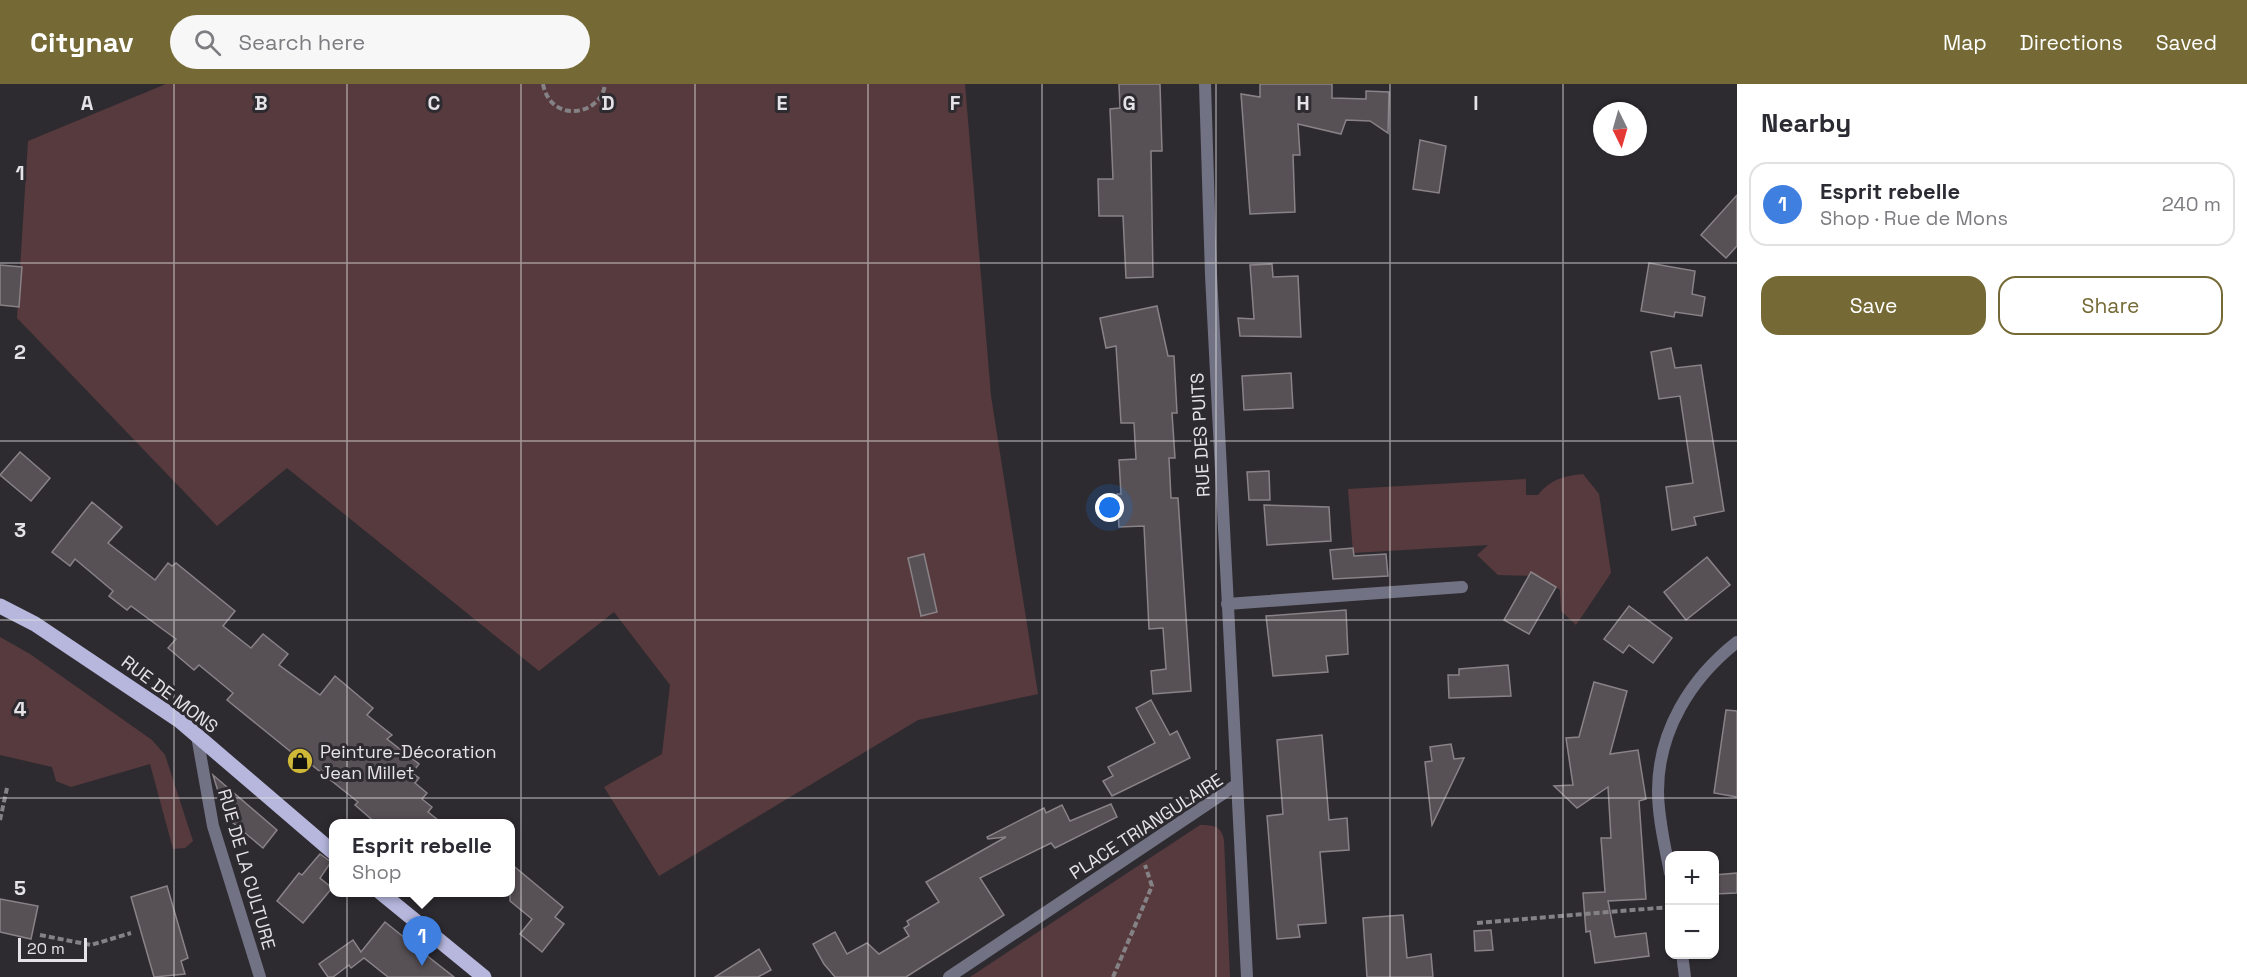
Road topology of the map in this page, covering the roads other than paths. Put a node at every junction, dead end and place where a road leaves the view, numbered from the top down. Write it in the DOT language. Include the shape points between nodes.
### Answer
graph roads {
  1 [pos="1206,84"];
  2 [pos="1462,587"];
  3 [pos="1227,604"];
  4 [pos="0,606"];
  5 [pos="1737,642"];
  6 [pos="197,736"];
  7 [pos="1236,785"];
  8 [pos="329,850"];
  9 [pos="1667,851"];
  10 [pos="386,897"];
  11 [pos="1683,959"];
  12 [pos="260,977"];
  13 [pos="484,977"];
  14 [pos="949,977"];
  15 [pos="1247,977"];
  16 [pos="1685,977"];
  1 -- 3 [label="street, RUE DES PUITS"];
  2 -- 3 [label="street"];
  3 -- 7 [label="street, RUE DES PUITS"];
  4 -- 6 [label="main road, RUE DE MONS" via="35,624"];
  5 -- 9 [label="street" via="1698,680 1668,731 1658,791"];
  6 -- 8 [label="main road, RUE DE MONS"];
  6 -- 12 [label="street, RUE DE LA CULTURE" via="213,826"];
  7 -- 14 [label="street, PLACE TRIANGULAIRE"];
  7 -- 15 [label="street, PLACE TRIANGULAIRE"];
  10 -- 13 [label="main road"];
  11 -- 16 [label="street"];
}
